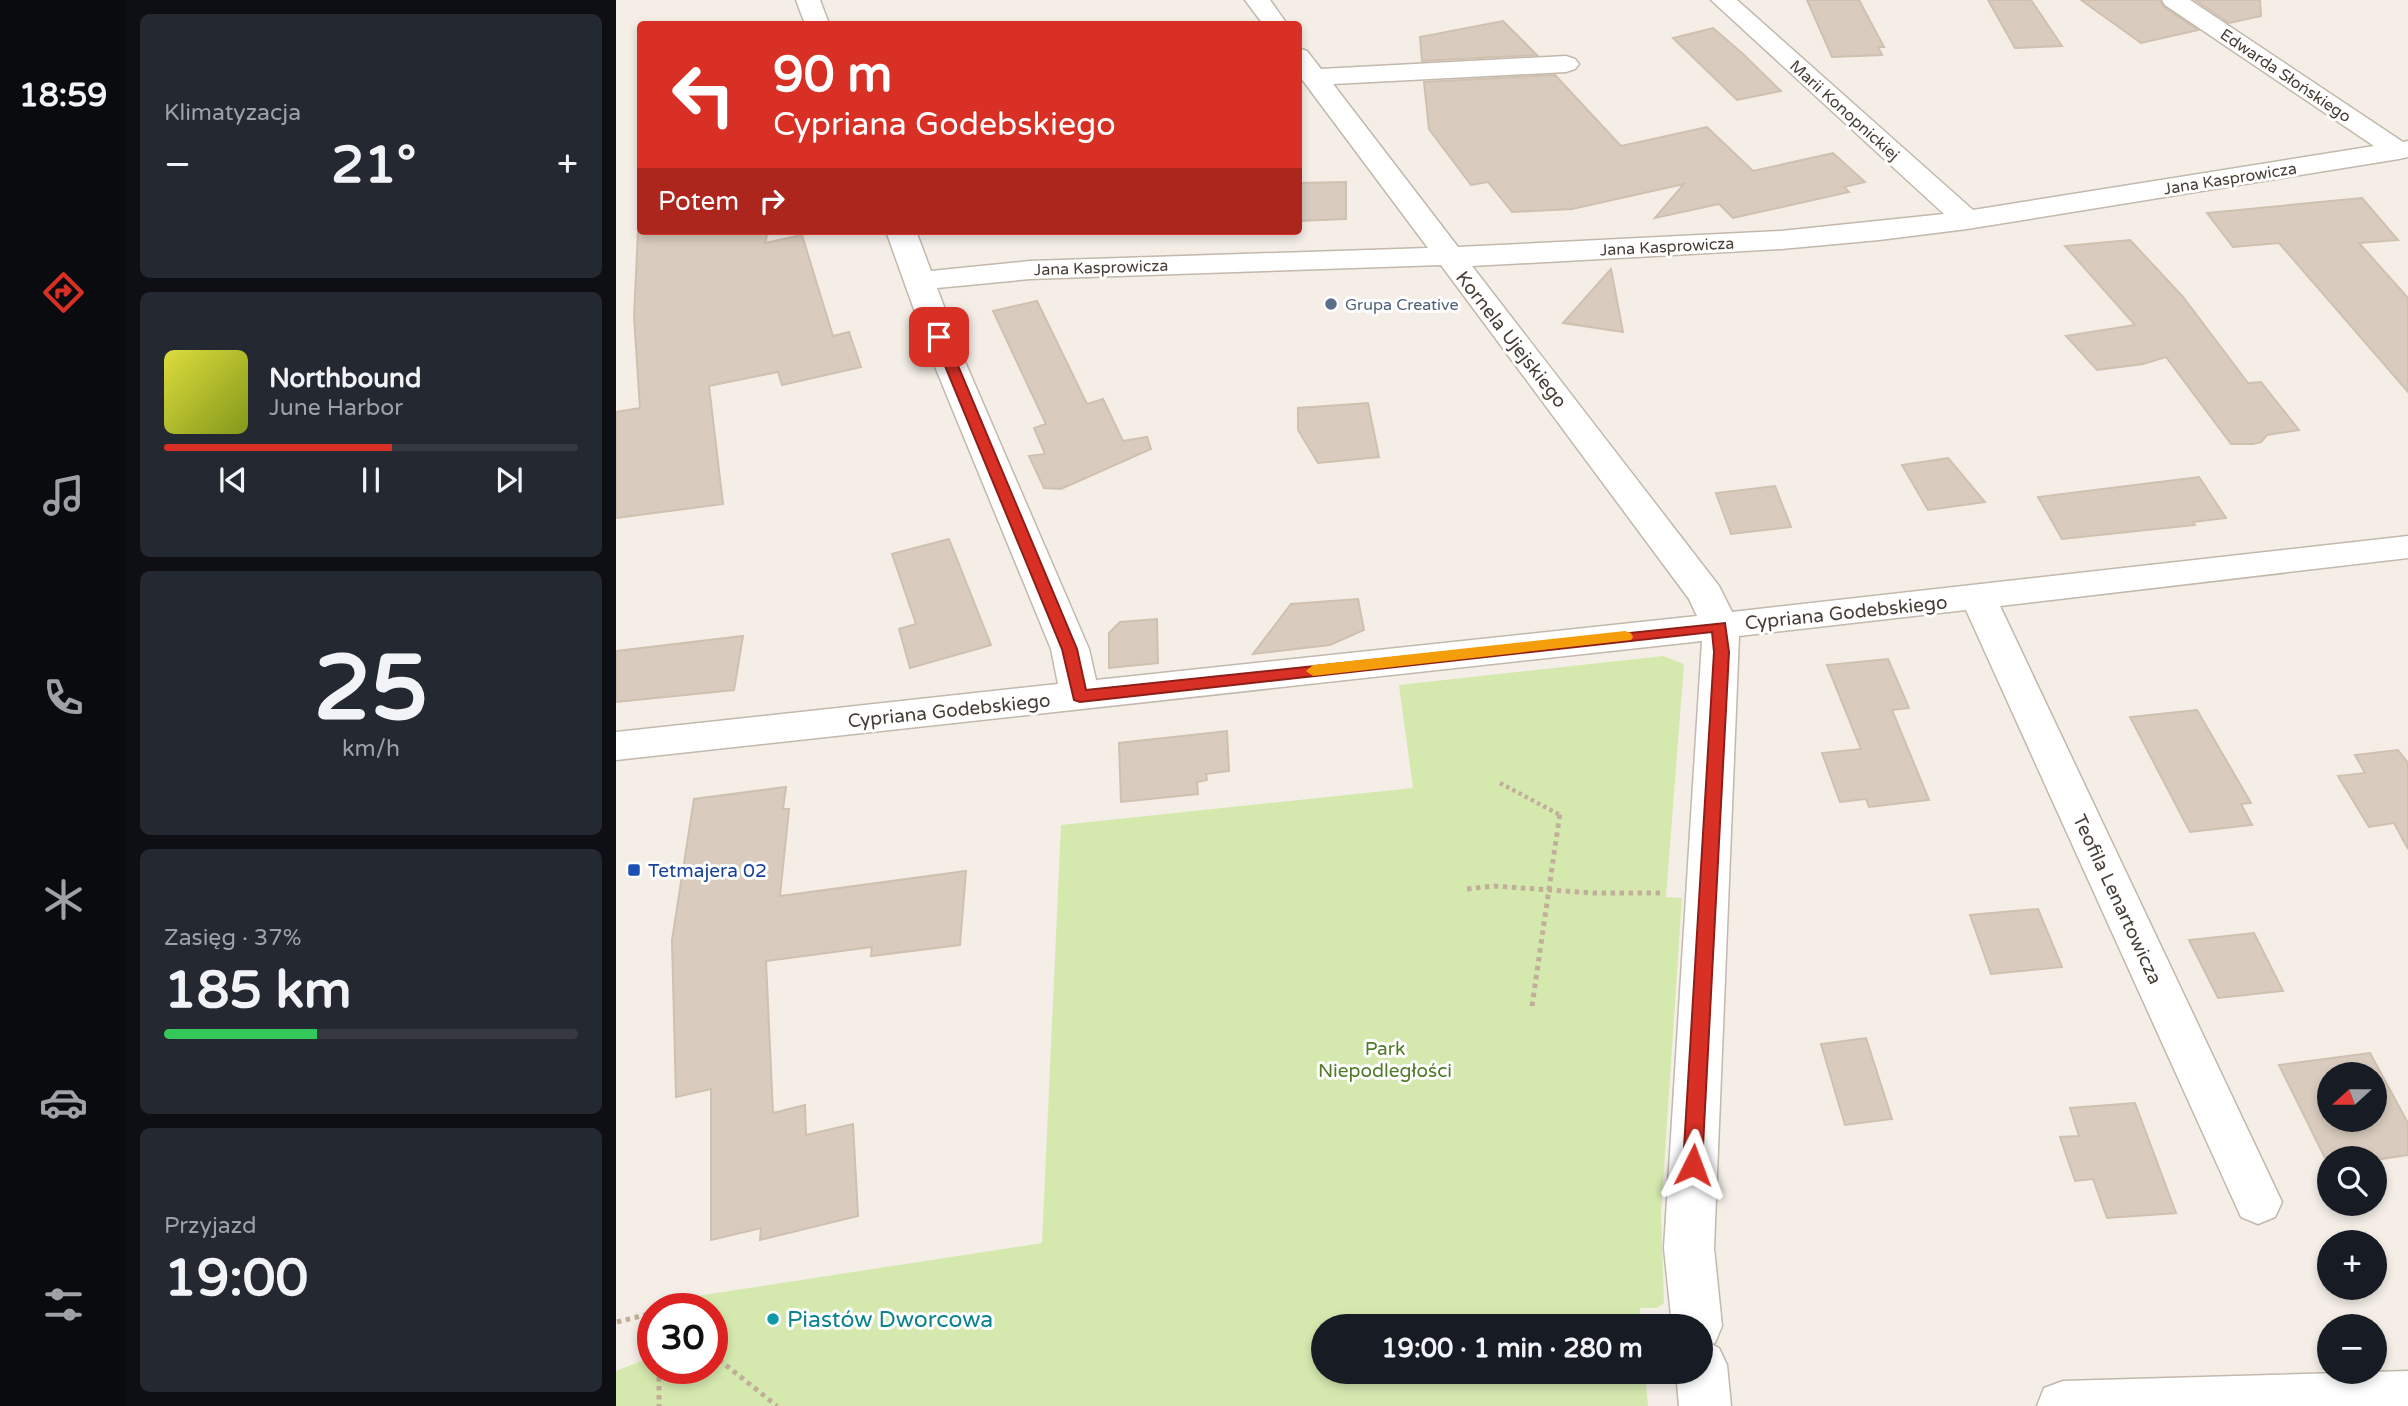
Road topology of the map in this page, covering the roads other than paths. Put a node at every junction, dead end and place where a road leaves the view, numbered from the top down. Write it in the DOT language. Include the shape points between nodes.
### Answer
graph roads {
  1 [pos="808,0"];
  2 [pos="1257,0"];
  3 [pos="1723,0"];
  4 [pos="2174,0"];
  5 [pos="816,21"];
  6 [pos="1273,21"];
  7 [pos="1566,64"];
  8 [pos="1306,66"];
  9 [pos="2403,150"];
  10 [pos="1967,220"];
  11 [pos="903,235"];
  12 [pos="1448,256"];
  13 [pos="921,281"];
  14 [pos="2408,547"];
  15 [pos="1978,597"];
  16 [pos="1720,626"];
  17 [pos="1080,696"];
  18 [pos="616,746"];
  19 [pos="2258,1202"];
  20 [pos="1696,1314"];
  21 [pos="1703,1384"];
  22 [pos="2408,1396"];
  23 [pos="2165,1405"];
  24 [pos="1705,1406"];
  25 [pos="2063,1406"];
  1 -- 5 [label="street"];
  2 -- 6 [label="street"];
  3 -- 10 [label="street, Marii Konopnickiej"];
  4 -- 9 [label="street, Edwarda Słońskiego"];
  7 -- 8 [label="street"];
  8 -- 12 [label="street, Kornela Ujejskiego"];
  9 -- 10 [label="street, Jana Kasprowicza"];
  10 -- 12 [label="street, Jana Kasprowicza" via="1781,240"];
  11 -- 13 [label="street"];
  12 -- 13 [label="street, Jana Kasprowicza" via="1030,270"];
  12 -- 16 [label="street, Kornela Ujejskiego" via="1706,595"];
  13 -- 17 [label="street" via="947,357 1070,649"];
  14 -- 15 [label="street, Cypriana Godebskiego"];
  15 -- 16 [label="street, Cypriana Godebskiego"];
  15 -- 19 [label="street, Teofila Lenartowicza"];
  16 -- 17 [label="street, Cypriana Godebskiego"];
  16 -- 20 [label="street" via="1689,1248"];
  17 -- 18 [label="street, Cypriana Godebskiego"];
  21 -- 24 [label="street"];
  22 -- 23 [label="street"];
  23 -- 25 [label="street"];
}
